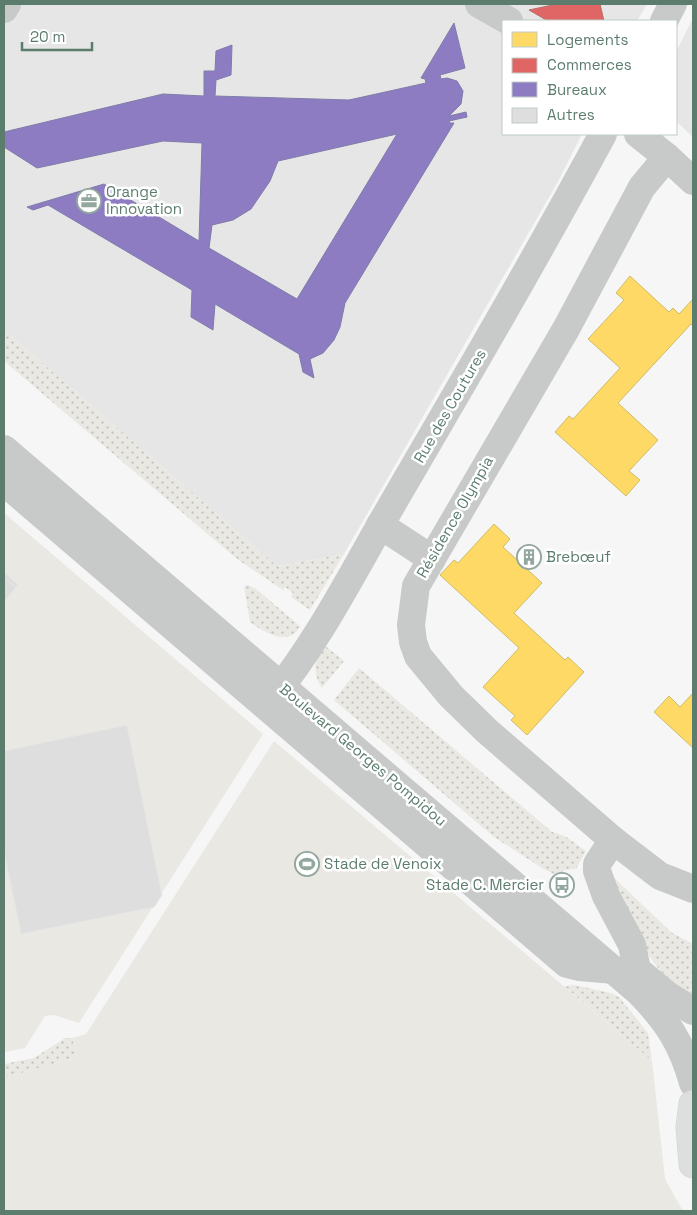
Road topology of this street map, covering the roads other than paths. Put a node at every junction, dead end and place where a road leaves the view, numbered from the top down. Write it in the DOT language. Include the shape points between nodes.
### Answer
graph roads {
  1 [pos="7,4"];
  2 [pos="479,4"];
  3 [pos="673,4"];
  4 [pos="4,9"];
  5 [pos="507,20"];
  6 [pos="665,20"];
  7 [pos="602,135"];
  8 [pos="639,135"];
  9 [pos="667,156"];
  10 [pos="693,181"];
  11 [pos="4,428"];
  12 [pos="4,449"];
  13 [pos="4,482"];
  14 [pos="380,525"];
  15 [pos="432,559"];
  16 [pos="280,689"];
  17 [pos="613,840"];
  18 [pos="693,889"];
  19 [pos="626,970"];
  20 [pos="693,1011"];
  21 [pos="693,1083"];
  22 [pos="693,1104"];
  23 [pos="693,1164"];
  1 -- 4 [label="street"];
  2 -- 5 [label="street"];
  3 -- 6 [label="street"];
  7 -- 14 [label="street, Rue des Coutures" via="526,276"];
  8 -- 9 [label="street"];
  9 -- 10 [label="street"];
  9 -- 15 [label="street, Résidence Olympia" via="642,187 566,329"];
  11 -- 16 [label="street, Boulevard Georges Pompidou"];
  12 -- 16 [label="street, Boulevard Georges Pompidou"];
  13 -- 16 [label="street"];
  14 -- 15 [label="street"];
  14 -- 16 [label="street, Rue des Coutures"];
  15 -- 17 [label="street, Résidence Olympia" via="416,586 412,607 411,625 418,656 486,731"];
  16 -- 19 [label="street, Boulevard Georges Pompidou"];
  16 -- 19 [label="street" via="567,964"];
  17 -- 18 [label="street, Résidence Olympia" via="660,876"];
  17 -- 19 [label="street" via="597,864 597,871 606,896 632,945"];
  19 -- 20 [label="street, Boulevard Georges Pompidou"];
  19 -- 21 [label="street, Boulevard Georges Pompidou" via="663,1017 685,1056"];
  22 -- 23 [label="main road" via="690,1127"];
}
